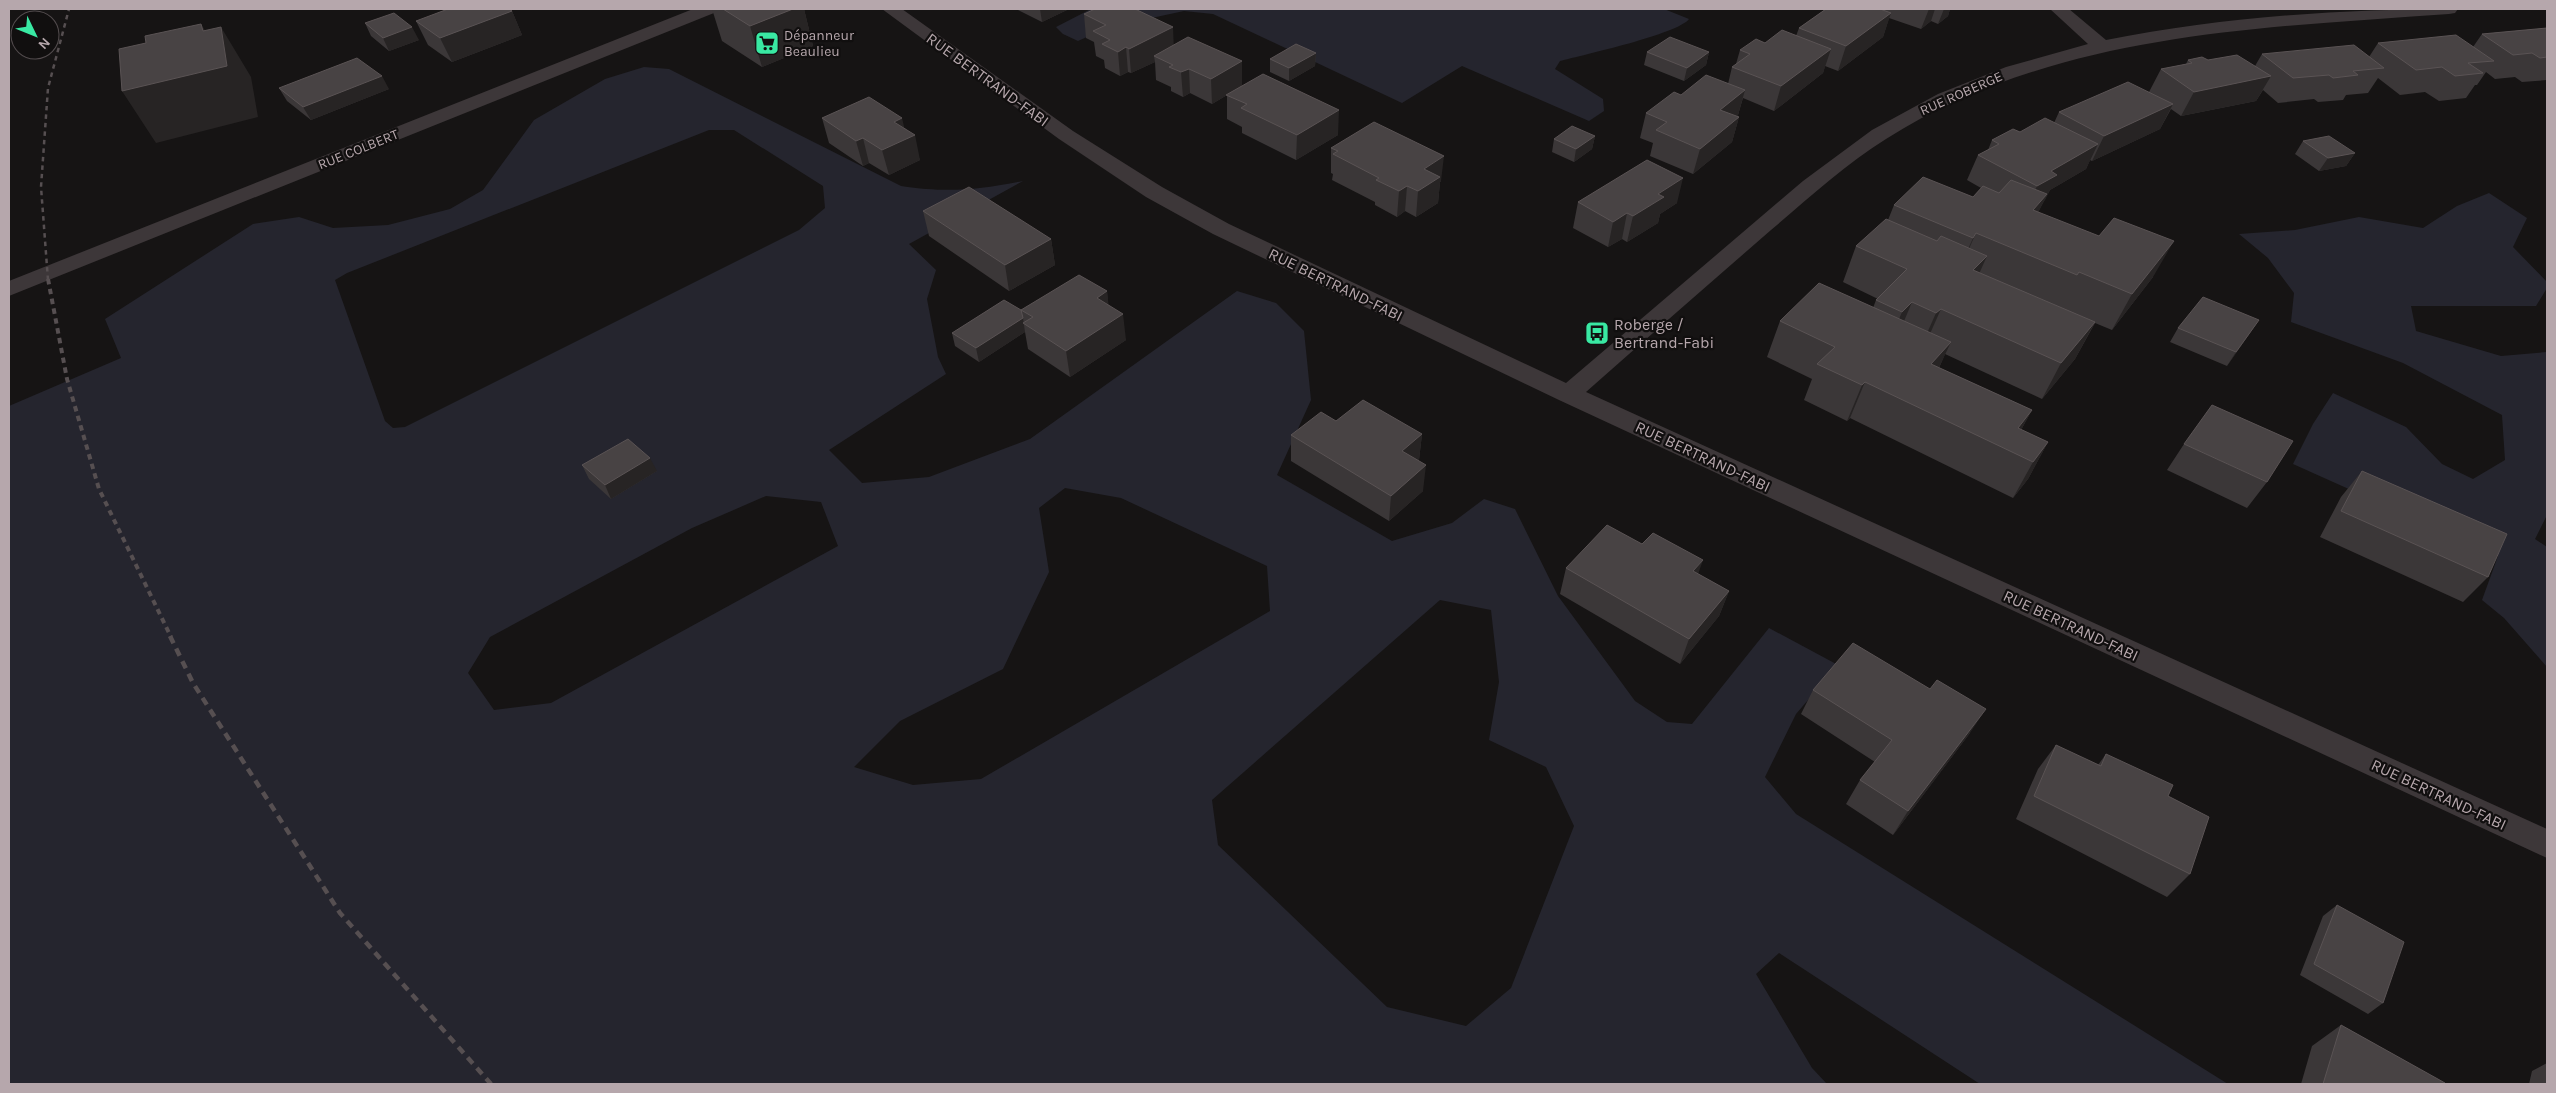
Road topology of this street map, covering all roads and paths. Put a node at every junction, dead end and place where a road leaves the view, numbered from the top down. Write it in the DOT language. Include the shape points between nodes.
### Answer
graph roads {
  1 [pos="708,9"];
  2 [pos="891,9"];
  3 [pos="2059,9"];
  4 [pos="2449,9"];
  5 [pos="2100,45"];
  6 [pos="9,289"];
  7 [pos="1568,394"];
  8 [pos="2547,844"];
  1 -- 6 [label="street, RUE COLBERT"];
  2 -- 7 [label="street, RUE BERTRAND-FABI" via="1066,135 1154,192 1221,229"];
  3 -- 5 [label="street"];
  4 -- 5 [label="street, RUE ROBERGE" via="2207,29"];
  5 -- 7 [label="street, RUE ROBERGE" via="1996,76 1929,106 1879,134 1829,170"];
  7 -- 8 [label="street, RUE BERTRAND-FABI"];
}
